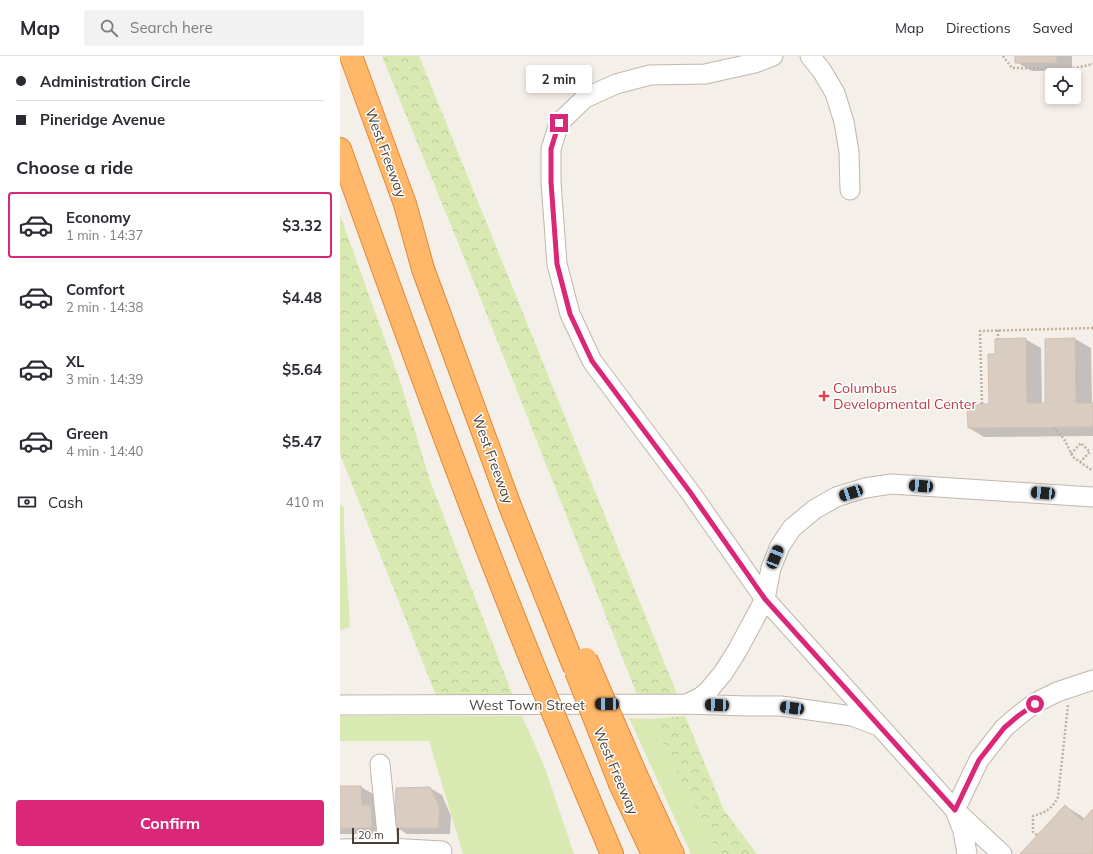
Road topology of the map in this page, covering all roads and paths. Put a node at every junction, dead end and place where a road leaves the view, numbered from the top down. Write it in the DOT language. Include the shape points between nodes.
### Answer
graph roads {
  1 [pos="351,56"];
  2 [pos="773,56"];
  3 [pos="810,56"];
  4 [pos="1003,56"];
  5 [pos="1093,65"];
  6 [pos="340,149"];
  7 [pos="850,190"];
  8 [pos="1093,328"];
  9 [pos="998,330"];
  10 [pos="998,339"];
  11 [pos="982,404"];
  12 [pos="1053,428"];
  13 [pos="1071,454"];
  14 [pos="1080,462"];
  15 [pos="1093,471"];
  16 [pos="1093,496"];
  17 [pos="765,599"];
  18 [pos="1093,680"];
  19 [pos="1069,701"];
  20 [pos="687,704"];
  21 [pos="340,705"];
  22 [pos="879,726"];
  23 [pos="380,764"];
  24 [pos="628,780"];
  25 [pos="583,785"];
  26 [pos="955,810"];
  27 [pos="1036,835"];
  28 [pos="340,849"];
  29 [pos="389,851"];
  30 [pos="442,851"];
  31 [pos="597,854"];
  32 [pos="612,854"];
  33 [pos="653,854"];
  34 [pos="673,854"];
  35 [pos="966,854"];
  36 [pos="1002,854"];
  1 -- 24 [label="highway, West Freeway, bridge" via="405,204 423,269 507,499 550,607 579,661"];
  2 -- 17 [label="street" via="755,63 705,74 650,75 616,84 585,98 559,123 551,149 557,264 570,314 592,361 690,492"];
  3 -- 7 [label="street" via="834,93 844,122"];
  4 -- 5 [label="path" via="1012,68 1070,69"];
  6 -- 25 [label="highway, bridge" via="501,586"];
  8 -- 9 [label="path"];
  9 -- 10 [label="path"];
  9 -- 11 [label="path" via="980,331"];
  12 -- 13 [label="path" via="1064,439"];
  13 -- 14 [label="path"];
  13 -- 14 [label="path" via="1081,443 1090,452"];
  14 -- 15 [label="path"];
  16 -- 17 [label="street" via="891,484 865,488 836,498 815,509 792,528 780,546 771,568"];
  17 -- 20 [label="street" via="723,673 708,691"];
  17 -- 22 [label="street"];
  18 -- 26 [label="street" via="1057,692 1035,704 1004,728 979,760"];
  19 -- 27 [label="path" via="1058,797 1046,812 1034,816 1033,832"];
  20 -- 21 [label="street, West Town Street"];
  20 -- 22 [label="street, West Town Street" via="781,706 852,716"];
  22 -- 26 [label="street"];
  23 -- 29 [label="street"];
  24 -- 33 [label="highway, West Freeway"];
  24 -- 34 [label="highway"];
  25 -- 31 [label="highway"];
  25 -- 32 [label="highway"];
  26 -- 35 [label="street" via="963,831"];
  26 -- 36 [label="street"];
  28 -- 29 [label="street"];
  29 -- 30 [label="street"];
}
